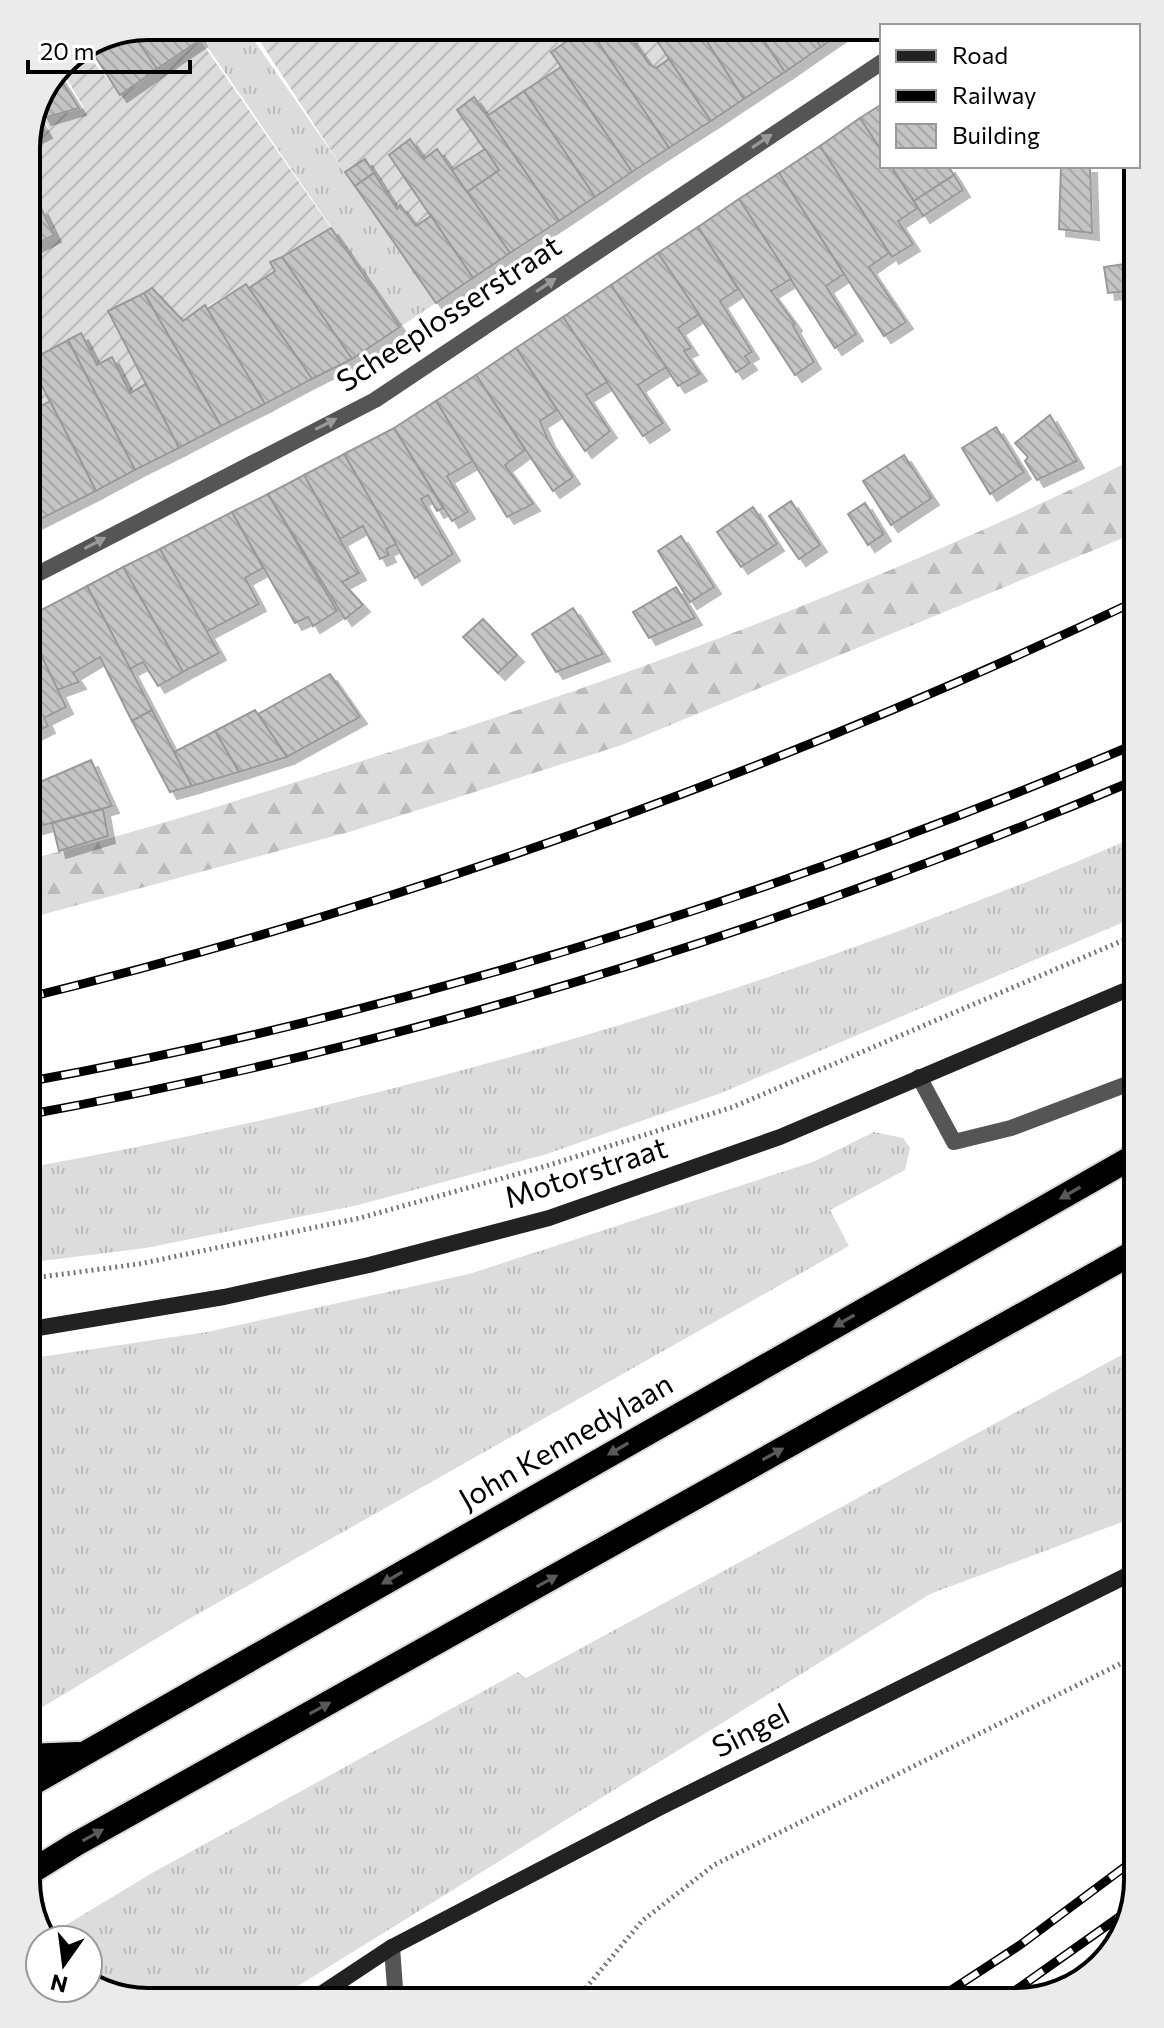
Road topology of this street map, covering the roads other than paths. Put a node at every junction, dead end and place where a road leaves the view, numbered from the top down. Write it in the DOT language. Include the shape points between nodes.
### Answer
graph roads {
  1 [pos="880,63"];
  2 [pos="40,573"];
  3 [pos="1124,991"];
  4 [pos="919,1077"];
  5 [pos="1124,1085"];
  6 [pos="1124,1162"];
  7 [pos="1124,1258"];
  8 [pos="40,1328"];
  9 [pos="1124,1577"];
  10 [pos="80,1754"];
  11 [pos="40,1755"];
  12 [pos="40,1778"];
  13 [pos="40,1866"];
  14 [pos="392,1947"];
  15 [pos="330,1988"];
  16 [pos="395,1988"];
  2 -- 1 [label="street, Scheeplosserstraat, one-way" via="375,400"];
  3 -- 4 [label="street, Motorstraat"];
  4 -- 5 [label="street" via="954,1142 1011,1128"];
  4 -- 8 [label="street, Motorstraat" via="780,1137 549,1218 224,1297"];
  6 -- 10 [label="highway, John Kennedylaan, one-way"];
  13 -- 7 [label="highway, one-way"];
  9 -- 14 [label="street, Singel"];
  10 -- 11 [label="highway"];
  10 -- 12 [label="highway, John Kennedylaan"];
  14 -- 15 [label="street, Singel"];
  14 -- 16 [label="street"];
}
